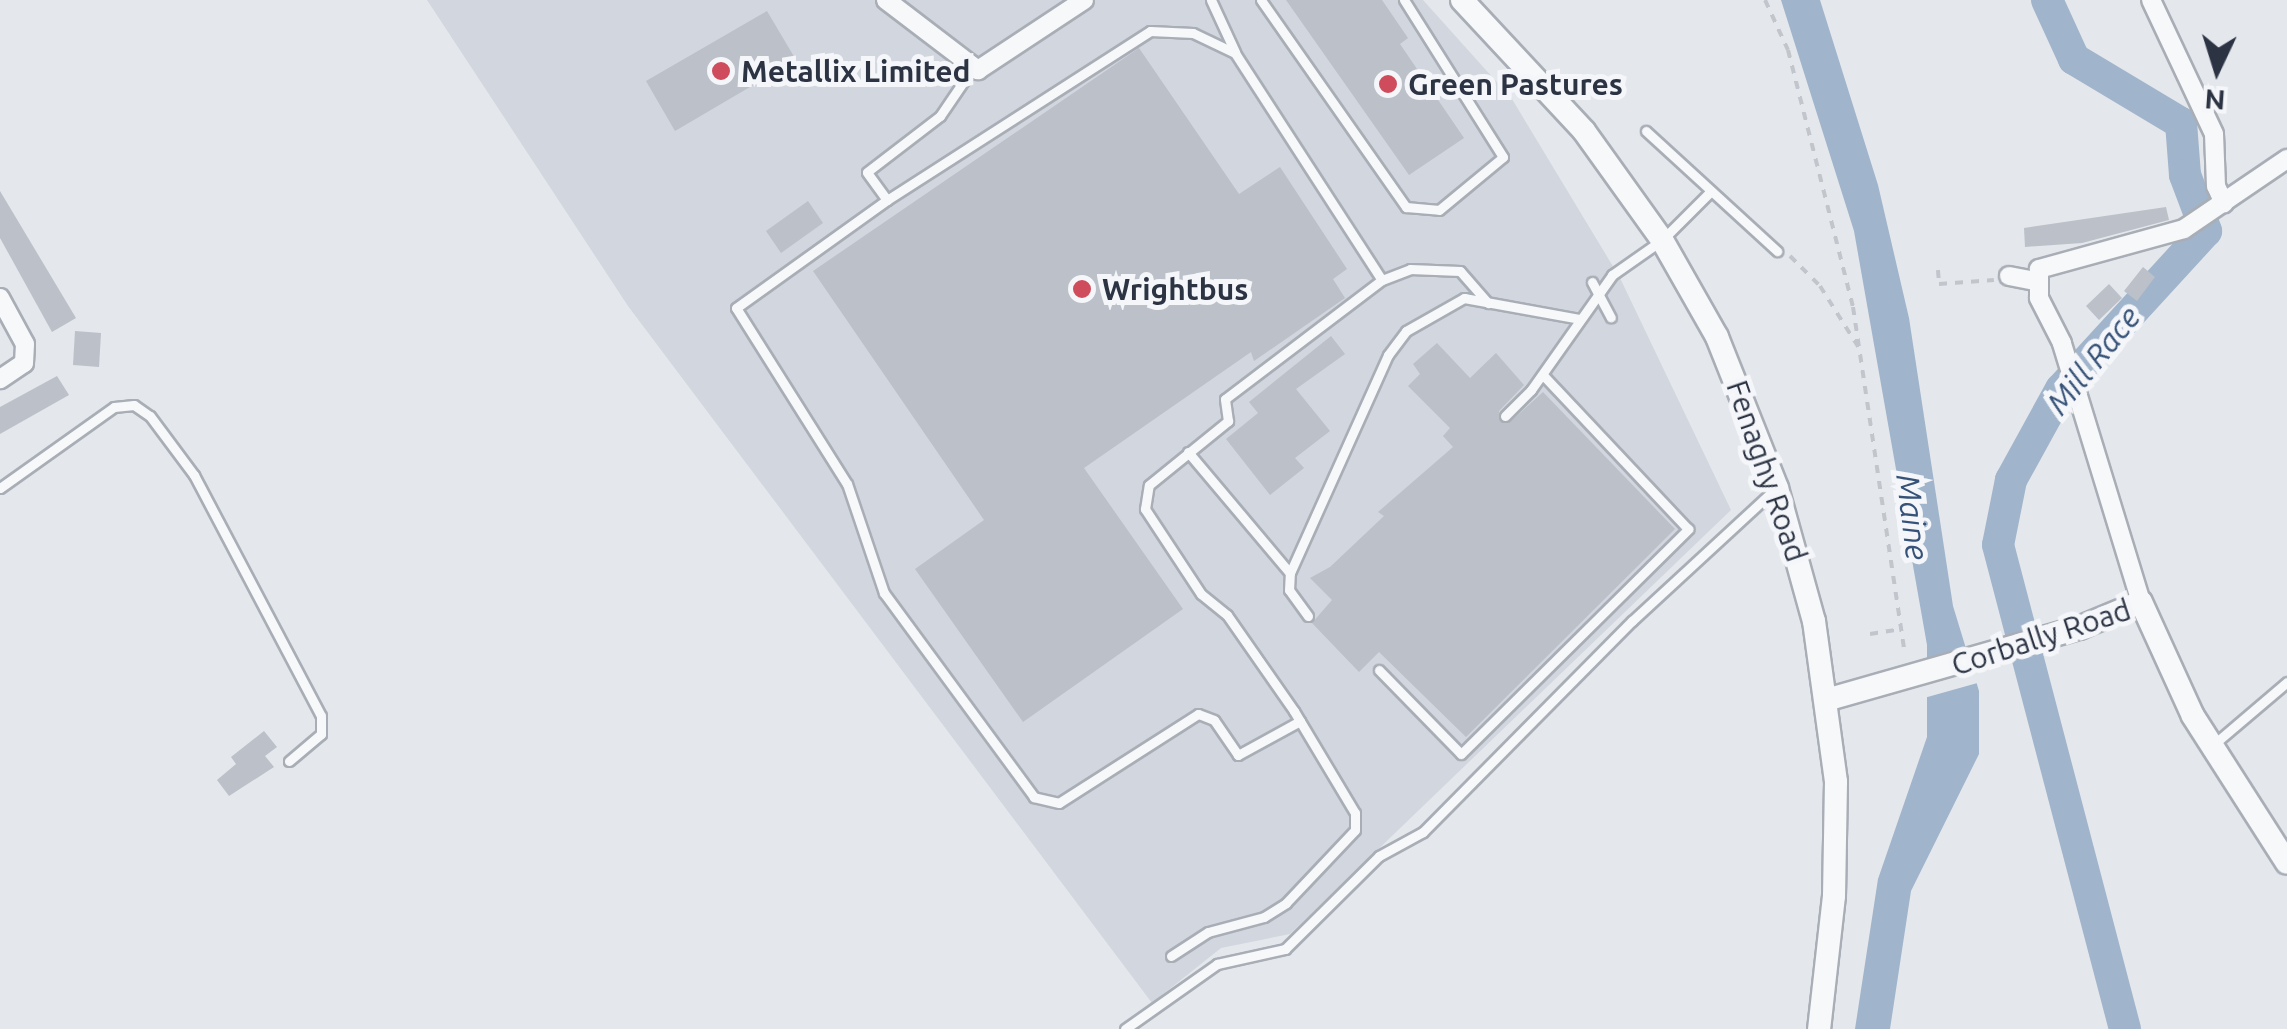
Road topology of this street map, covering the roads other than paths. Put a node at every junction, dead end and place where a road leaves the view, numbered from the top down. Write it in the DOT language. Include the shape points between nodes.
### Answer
graph roads {
  1 [pos="886,0"];
  2 [pos="1084,0"];
  3 [pos="1211,0"];
  4 [pos="1261,0"];
  5 [pos="1404,0"];
  6 [pos="1462,0"];
  7 [pos="2151,0"];
  8 [pos="1235,53"];
  9 [pos="972,68"];
  10 [pos="1646,131"];
  11 [pos="2287,160"];
  12 [pos="1711,191"];
  13 [pos="887,200"];
  14 [pos="2209,214"];
  15 [pos="1662,240"];
  16 [pos="1777,251"];
  17 [pos="2009,276"];
  18 [pos="1382,280"];
  19 [pos="2035,281"];
  20 [pos="1592,282"];
  21 [pos="1598,294"];
  22 [pos="0,300"];
  23 [pos="1488,302"];
  24 [pos="1610,317"];
  25 [pos="1579,319"];
  26 [pos="1543,375"];
  27 [pos="0,379"];
  28 [pos="1505,416"];
  29 [pos="1188,452"];
  30 [pos="0,488"];
  31 [pos="1777,488"];
  32 [pos="1290,573"];
  33 [pos="2141,602"];
  34 [pos="1308,616"];
  35 [pos="1378,670"];
  36 [pos="2287,682"];
  37 [pos="1826,700"];
  38 [pos="1300,721"];
  39 [pos="2211,747"];
  40 [pos="289,761"];
  41 [pos="2287,863"];
  42 [pos="1171,956"];
  43 [pos="1125,1029"];
  44 [pos="1819,1029"];
  1 -- 9 [label="street"];
  2 -- 9 [label="street" via="988,67"];
  3 -- 8 [label="lane"];
  4 -- 5 [label="lane" via="1406,207 1439,210 1502,156"];
  6 -- 15 [label="street, Fenaghy Road" via="1584,131"];
  7 -- 14 [label="street" via="2214,134"];
  8 -- 13 [label="lane" via="1193,33 1132,38"];
  8 -- 18 [label="lane"];
  9 -- 13 [label="lane" via="940,116 867,172"];
  10 -- 12 [label="lane"];
  11 -- 14 [label="street"];
  12 -- 15 [label="lane"];
  12 -- 16 [label="lane"];
  13 -- 38 [label="lane" via="736,308 847,484 884,593 1034,798 1059,802 1198,714 1214,720 1238,756"];
  14 -- 19 [label="street" via="2151,243 2048,263"];
  15 -- 21 [label="lane"];
  15 -- 31 [label="street, Fenaghy Road" via="1717,336"];
  17 -- 19 [label="street"];
  18 -- 23 [label="lane" via="1410,269 1460,271"];
  18 -- 29 [label="lane" via="1225,400 1228,421"];
  19 -- 33 [label="street" via="2076,386"];
  20 -- 21 [label="lane"];
  21 -- 24 [label="lane"];
  21 -- 25 [label="lane"];
  22 -- 27 [label="street" via="24,344 24,363"];
  23 -- 25 [label="lane"];
  23 -- 32 [label="lane" via="1464,298 1447,304 1406,331 1388,355"];
  25 -- 26 [label="lane"];
  26 -- 28 [label="lane"];
  26 -- 35 [label="lane" via="1688,529 1461,754"];
  29 -- 32 [label="lane"];
  29 -- 38 [label="lane" via="1148,485 1145,509"];
  30 -- 40 [label="lane" via="114,407 134,405 150,416 194,475 321,716 321,734"];
  31 -- 37 [label="street, Fenaghy Road" via="1814,621"];
  31 -- 43 [label="lane" via="1632,621 1423,832 1379,856 1285,949 1217,964"];
  32 -- 34 [label="lane" via="1289,590"];
  33 -- 37 [label="street, Corbally Road"];
  33 -- 39 [label="street, Corbally Road"];
  36 -- 39 [label="lane"];
  37 -- 44 [label="street, Fenaghy Road" via="1836,820"];
  38 -- 42 [label="lane" via="1355,813 1355,830 1286,903 1264,917 1208,932"];
  39 -- 41 [label="street, Corbally Road"];
}
